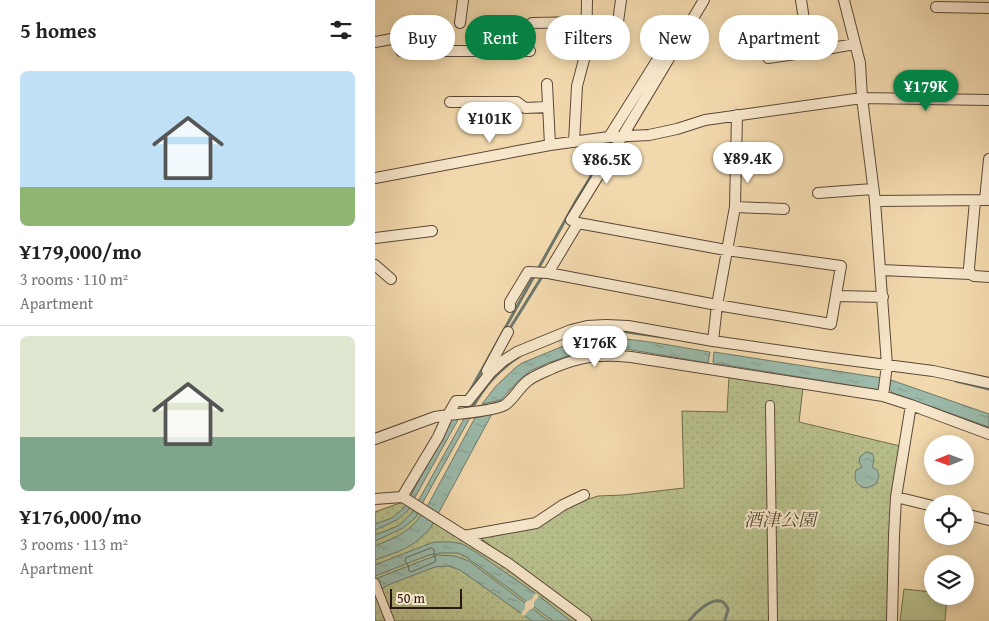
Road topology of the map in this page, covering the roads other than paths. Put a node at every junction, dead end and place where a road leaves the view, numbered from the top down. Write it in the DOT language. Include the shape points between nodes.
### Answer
graph roads {
  1 [pos="463,0"];
  2 [pos="587,0"];
  3 [pos="621,0"];
  4 [pos="704,0"];
  5 [pos="801,0"];
  6 [pos="844,0"];
  7 [pos="936,7"];
  8 [pos="989,8"];
  9 [pos="587,15"];
  10 [pos="619,15"];
  11 [pos="804,15"];
  12 [pos="460,23"];
  13 [pos="375,42"];
  14 [pos="855,44"];
  15 [pos="838,47"];
  16 [pos="465,51"];
  17 [pos="584,60"];
  18 [pos="657,60"];
  19 [pos="547,84"];
  20 [pos="862,98"];
  21 [pos="989,100"];
  22 [pos="450,102"];
  23 [pos="548,108"];
  24 [pos="737,115"];
  25 [pos="609,137"];
  26 [pos="622,137"];
  27 [pos="574,142"];
  28 [pos="550,145"];
  29 [pos="989,159"];
  30 [pos="375,178"];
  31 [pos="873,190"];
  32 [pos="818,193"];
  33 [pos="983,200"];
  34 [pos="875,201"];
  35 [pos="735,207"];
  36 [pos="784,209"];
  37 [pos="574,221"];
  38 [pos="432,231"];
  39 [pos="375,238"];
  40 [pos="727,250"];
  41 [pos="375,265"];
  42 [pos="881,270"];
  43 [pos="548,273"];
  44 [pos="970,274"];
  45 [pos="989,277"];
  46 [pos="391,278"];
  47 [pos="836,296"];
  48 [pos="883,297"];
  49 [pos="717,305"];
  50 [pos="510,306"];
  51 [pos="508,332"];
  52 [pos="713,341"];
  53 [pos="887,367"];
  54 [pos="989,383"];
  55 [pos="476,390"];
  56 [pos="883,394"];
  57 [pos="770,405"];
  58 [pos="911,405"];
  59 [pos="450,415"];
  60 [pos="989,434"];
  61 [pos="375,439"];
  62 [pos="584,496"];
  63 [pos="896,497"];
  64 [pos="375,498"];
  65 [pos="404,498"];
  66 [pos="924,504"];
  67 [pos="974,516"];
  68 [pos="989,520"];
  69 [pos="464,536"];
  70 [pos="375,582"];
  71 [pos="390,621"];
  72 [pos="586,621"];
  73 [pos="773,621"];
  74 [pos="892,621"];
  1 -- 12 [label="street"];
  2 -- 9 [label="street"];
  3 -- 10 [label="street"];
  4 -- 26 [label="street"];
  5 -- 11 [label="street"];
  6 -- 14 [label="street"];
  7 -- 8 [label="street"];
  13 -- 16 [label="street" via="401,37 401,51"];
  14 -- 15 [label="street"];
  14 -- 20 [label="street"];
  17 -- 27 [label="street" via="577,86"];
  18 -- 25 [label="street"];
  19 -- 23 [label="street"];
  20 -- 21 [label="street"];
  20 -- 24 [label="street"];
  20 -- 31 [label="street"];
  22 -- 23 [label="street" via="517,102 525,108"];
  23 -- 28 [label="street"];
  24 -- 26 [label="street" via="649,135"];
  24 -- 35 [label="street"];
  25 -- 26 [label="street"];
  25 -- 27 [label="street"];
  26 -- 37 [label="street"];
  27 -- 28 [label="street"];
  28 -- 30 [label="street"];
  29 -- 33 [label="street"];
  31 -- 32 [label="street"];
  31 -- 34 [label="street"];
  33 -- 34 [label="street"];
  33 -- 44 [label="street"];
  34 -- 42 [label="street"];
  35 -- 36 [label="street"];
  35 -- 40 [label="street"];
  37 -- 40 [label="street"];
  37 -- 43 [label="street"];
  38 -- 39 [label="street"];
  40 -- 47 [label="street" via="841,266"];
  40 -- 49 [label="street"];
  41 -- 46 [label="street"];
  42 -- 44 [label="street"];
  42 -- 48 [label="street"];
  43 -- 49 [label="street"];
  43 -- 50 [label="street" via="528,272"];
  44 -- 45 [label="street"];
  47 -- 48 [label="street"];
  47 -- 49 [label="street" via="831,324"];
  48 -- 53 [label="street"];
  49 -- 52 [label="street"];
  51 -- 55 [label="street"];
  52 -- 53 [label="street"];
  52 -- 55 [label="street" via="628,326 587,326 517,352 491,372"];
  53 -- 54 [label="street" via="933,371"];
  53 -- 56 [label="street"];
  55 -- 59 [label="street" via="468,401 456,401"];
  56 -- 58 [label="street"];
  56 -- 59 [label="street" via="710,367 592,356 540,374 505,404"];
  57 -- 73 [label="street"];
  58 -- 60 [label="street"];
  58 -- 63 [label="street"];
  59 -- 61 [label="street" via="435,416"];
  59 -- 65 [label="street"];
  62 -- 69 [label="street" via="536,523"];
  63 -- 66 [label="street"];
  63 -- 74 [label="street"];
  64 -- 65 [label="street"];
  65 -- 69 [label="street"];
  67 -- 68 [label="street"];
  69 -- 72 [label="street" via="509,564"];
  70 -- 71 [label="street"];
}
